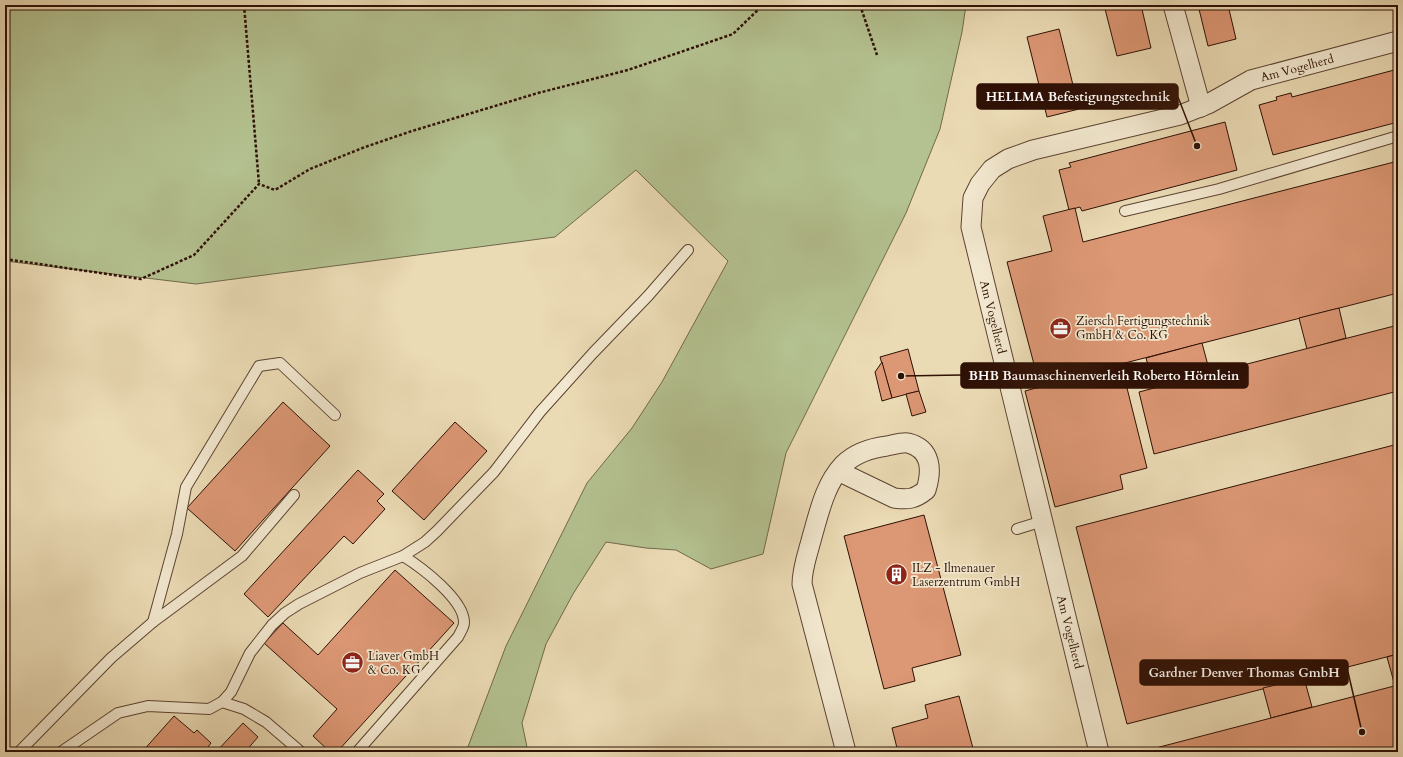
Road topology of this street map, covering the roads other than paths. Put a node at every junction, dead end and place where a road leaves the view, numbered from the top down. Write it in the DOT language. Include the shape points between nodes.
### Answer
graph roads {
  1 [pos="1174,5"];
  2 [pos="1398,41"];
  3 [pos="1201,107"];
  4 [pos="1398,136"];
  5 [pos="1125,211"];
  6 [pos="688,250"];
  7 [pos="335,415"];
  8 [pos="838,471"];
  9 [pos="294,495"];
  10 [pos="1043,521"];
  11 [pos="1017,529"];
  12 [pos="403,556"];
  13 [pos="153,622"];
  14 [pos="222,702"];
  15 [pos="19,752"];
  16 [pos="61,752"];
  17 [pos="301,752"];
  18 [pos="357,752"];
  19 [pos="846,752"];
  20 [pos="1099,752"];
  1 -- 3 [label="street"];
  2 -- 3 [label="street, Am Vogelherd" via="1251,80"];
  3 -- 10 [label="street, Am Vogelherd" via="1180,115 1033,150 1008,159 992,169 973,198 971,227"];
  4 -- 5 [label="lane" via="1219,189"];
  6 -- 12 [label="lane" via="540,412 494,472 437,531"];
  7 -- 13 [label="lane" via="280,362 259,366 186,487 177,534"];
  8 -- 19 [label="street" via="823,501 805,562 802,584"];
  9 -- 13 [label="lane" via="242,556"];
  10 -- 11 [label="lane"];
  10 -- 20 [label="street, Am Vogelherd"];
  12 -- 14 [label="lane" via="360,573 299,604 285,614 272,625 250,653 231,692"];
  12 -- 18 [label="lane" via="420,567 445,590 461,608 464,624 458,637"];
  13 -- 15 [label="lane" via="111,658"];
  14 -- 16 [label="lane" via="209,709 148,706 118,713"];
  14 -- 17 [label="lane" via="244,709 266,722"];
}
